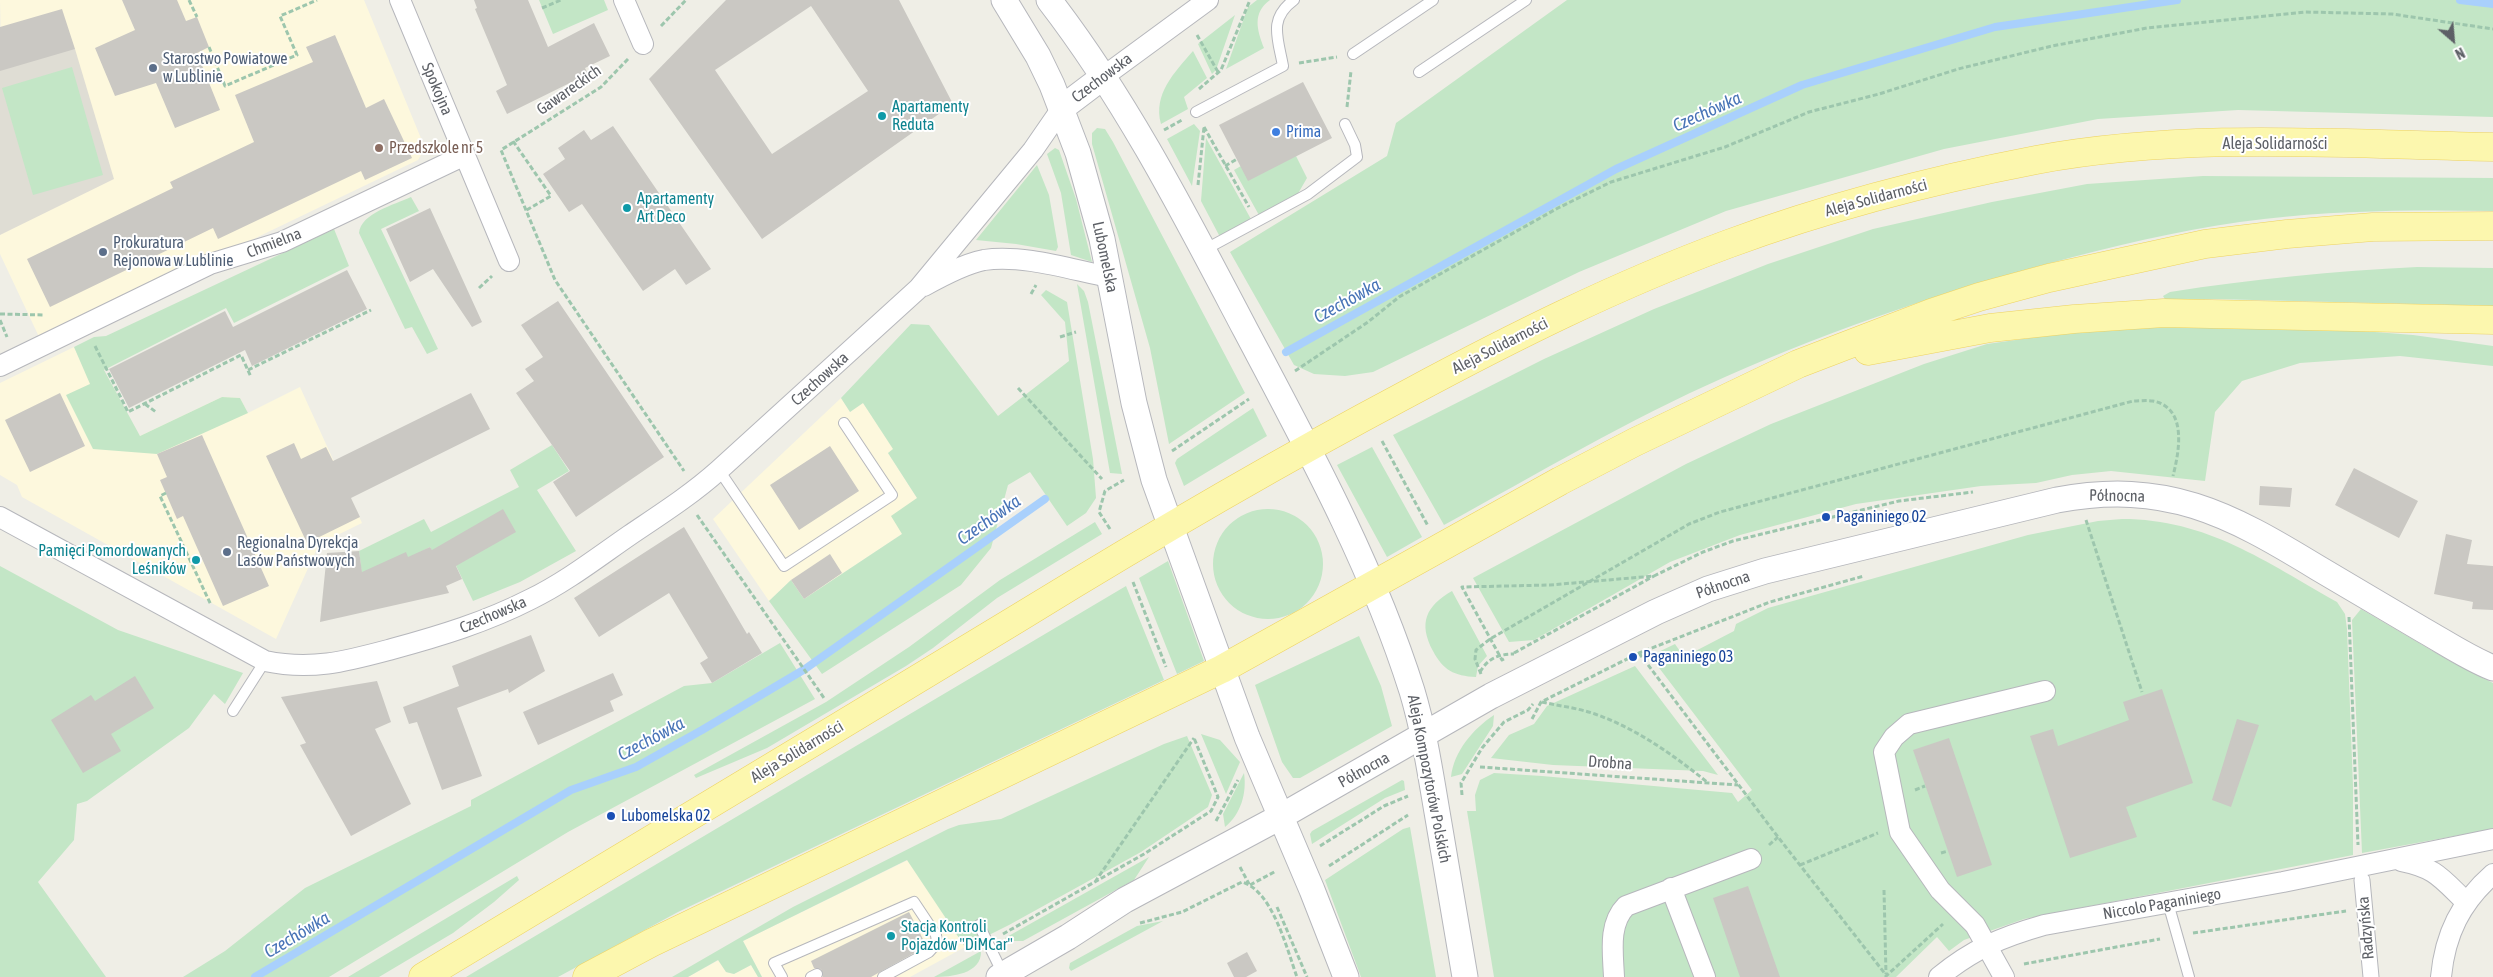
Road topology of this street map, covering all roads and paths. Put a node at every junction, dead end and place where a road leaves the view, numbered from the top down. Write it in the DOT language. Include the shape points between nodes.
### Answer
graph roads {
  1 [pos="188,0"];
  2 [pos="317,0"];
  3 [pos="400,0"];
  4 [pos="562,0"];
  5 [pos="624,0"];
  6 [pos="686,0"];
  7 [pos="1004,0"];
  8 [pos="1049,0"];
  9 [pos="1208,0"];
  10 [pos="1294,0"];
  11 [pos="1433,0"];
  12 [pos="1526,0"];
  13 [pos="542,8"];
  14 [pos="197,17"];
  15 [pos="2493,29"];
  16 [pos="1196,34"];
  17 [pos="643,44"];
  18 [pos="209,47"];
  19 [pos="1353,54"];
  20 [pos="1283,66"];
  21 [pos="1218,72"];
  22 [pos="1419,72"];
  23 [pos="1103,77"];
  24 [pos="1062,108"];
  25 [pos="1196,112"];
  26 [pos="1344,124"];
  27 [pos="1204,127"];
  28 [pos="1157,134"];
  29 [pos="514,142"];
  30 [pos="2493,147"];
  31 [pos="464,155"];
  32 [pos="1237,159"];
  33 [pos="1225,166"];
  34 [pos="525,210"];
  35 [pos="1257,221"];
  36 [pos="2493,226"];
  37 [pos="1204,251"];
  38 [pos="509,260"];
  39 [pos="1109,277"];
  40 [pos="918,289"];
  41 [pos="371,310"];
  42 [pos="0,314"];
  43 [pos="45,315"];
  44 [pos="2493,320"];
  45 [pos="84,325"];
  46 [pos="1076,332"];
  47 [pos="1060,337"];
  48 [pos="1798,364"];
  49 [pos="0,366"];
  50 [pos="248,370"];
  51 [pos="1289,376"];
  52 [pos="251,377"];
  53 [pos="1018,388"];
  54 [pos="1248,399"];
  55 [pos="144,404"];
  56 [pos="156,412"];
  57 [pos="844,423"];
  58 [pos="1382,441"];
  59 [pos="1308,448"];
  60 [pos="1171,452"];
  61 [pos="719,470"];
  62 [pos="1102,479"];
  63 [pos="690,480"];
  64 [pos="1124,480"];
  65 [pos="1982,491"];
  66 [pos="166,493"];
  67 [pos="2167,499"];
  68 [pos="696,512"];
  69 [pos="2093,516"];
  70 [pos="0,517"];
  71 [pos="1170,526"];
  72 [pos="1110,529"];
  73 [pos="1431,532"];
  74 [pos="1872,573"];
  75 [pos="1654,576"];
  76 [pos="1592,581"];
  77 [pos="1133,582"];
  78 [pos="1372,586"];
  79 [pos="213,609"];
  80 [pos="2349,614"];
  81 [pos="1490,639"];
  82 [pos="1639,653"];
  83 [pos="265,661"];
  84 [pos="1167,668"];
  85 [pos="2493,668"];
  86 [pos="1222,669"];
  87 [pos="1480,672"];
  88 [pos="2045,691"];
  89 [pos="2142,692"];
  90 [pos="824,698"];
  91 [pos="1541,702"];
  92 [pos="233,711"];
  93 [pos="1532,719"];
  94 [pos="1504,722"];
  95 [pos="1424,736"];
  96 [pos="1252,750"];
  97 [pos="1480,767"];
  98 [pos="1708,782"];
  99 [pos="1461,783"];
  100 [pos="1738,785"];
  101 [pos="1405,797"];
  102 [pos="1408,815"];
  103 [pos="1280,817"];
  104 [pos="1210,825"];
  105 [pos="1899,826"];
  106 [pos="2493,839"];
  107 [pos="1314,850"];
  108 [pos="2359,855"];
  109 [pos="1751,859"];
  110 [pos="2397,860"];
  111 [pos="1800,865"];
  112 [pos="1322,871"];
  113 [pos="2493,874"];
  114 [pos="1265,877"];
  115 [pos="2362,880"];
  116 [pos="1094,882"];
  117 [pos="1250,884"];
  118 [pos="1671,888"];
  119 [pos="1884,890"];
  120 [pos="2466,902"];
  121 [pos="2168,903"];
  122 [pos="1277,906"];
  123 [pos="1948,919"];
  124 [pos="1134,924"];
  125 [pos="979,925"];
  126 [pos="987,943"];
  127 [pos="1987,944"];
  128 [pos="1001,976"];
  129 [pos="1886,976"];
  130 [pos="422,977"];
  131 [pos="587,977"];
  132 [pos="782,977"];
  133 [pos="883,977"];
  134 [pos="1297,977"];
  135 [pos="1307,977"];
  136 [pos="1346,977"];
  137 [pos="1465,977"];
  138 [pos="1614,977"];
  139 [pos="1705,977"];
  140 [pos="1939,977"];
  141 [pos="2004,977"];
  142 [pos="2189,977"];
  143 [pos="2371,977"];
  144 [pos="2440,977"];
  1 -- 14 [label="path"];
  2 -- 18 [label="path" via="280,16 297,55 225,86"];
  3 -- 31 [label="street, Spokojna"];
  4 -- 13 [label="path"];
  5 -- 17 [label="street"];
  6 -- 17 [label="path, Gawareckich"];
  7 -- 24 [label="street, Lubomelska" via="1038,56"];
  8 -- 23 [label="street"];
  9 -- 23 [label="street, Czechowska"];
  10 -- 20 [label="lane" via="1279,14 1276,26"];
  11 -- 19 [label="lane"];
  12 -- 22 [label="lane"];
  15 -- 51 [label="path" via="2392,14 2305,12 2147,28 1958,68 1879,94 1809,112 1726,147 1611,182 1399,297"];
  16 -- 21 [label="path"];
  17 -- 29 [label="path, Gawareckich" via="601,87"];
  19 -- 20 [label="path"];
  19 -- 26 [label="path"];
  20 -- 25 [label="lane"];
  23 -- 24 [label="street, Czechowska"];
  23 -- 37 [label="street"];
  24 -- 39 [label="street, Lubomelska" via="1091,195"];
  24 -- 40 [label="street, Czechowska" via="1032,150"];
  25 -- 28 [label="path"];
  26 -- 35 [label="lane" via="1358,157 1308,194"];
  27 -- 33 [label="path"];
  29 -- 34 [label="path, Gawareckich" via="500,150"];
  29 -- 34 [label="path" via="551,196"];
  30 -- 59 [label="main road, Aleja Solidarności" via="2267,142 2153,146 2039,160 1904,190 1836,208 1726,245 1614,291 1483,353"];
  31 -- 38 [label="street, Spokojna"];
  31 -- 45 [label="street, Chmielna" via="282,242 210,264"];
  32 -- 33 [label="path"];
  33 -- 35 [label="path"];
  34 -- 63 [label="path" via="554,280"];
  35 -- 37 [label="lane"];
  36 -- 48 [label="main road" via="2373,227 2205,244 2049,278 1979,297"];
  37 -- 59 [label="street"];
  39 -- 40 [label="street, Czechowska" via="1067,267 984,260"];
  39 -- 71 [label="street, Lubomelska" via="1143,444"];
  40 -- 61 [label="street, Czechowska"];
  41 -- 50 [label="path"];
  42 -- 43 [label="path"];
  44 -- 48 [label="main road" via="2155,313 1990,328"];
  45 -- 49 [label="street, Chmielna"];
  45 -- 55 [label="path" via="128,412"];
  46 -- 47 [label="path"];
  48 -- 78 [label="main road" via="1618,450"];
  50 -- 52 [label="path"];
  50 -- 55 [label="path" via="241,355"];
  53 -- 62 [label="path"];
  54 -- 60 [label="path"];
  55 -- 56 [label="path"];
  57 -- 61 [label="lane" via="892,495 784,566"];
  58 -- 73 [label="path"];
  59 -- 71 [label="main road, Aleja Solidarności"];
  59 -- 78 [label="street, Aleja Kompozytorów Polskich"];
  61 -- 83 [label="street, Czechowska" via="693,493 584,566 533,598 486,620 344,662 287,666"];
  64 -- 72 [label="path" via="1105,491 1099,512"];
  65 -- 75 [label="path" via="1899,501 1742,538 1703,552"];
  66 -- 79 [label="path" via="160,496"];
  67 -- 76 [label="path" via="2180,446 2177,425 2165,407 2153,401 2133,401 1720,512 1689,524"];
  67 -- 85 [label="street, Północna" via="2193,504 2235,520"];
  67 -- 95 [label="street, Północna" via="2108,494 2066,499 1738,579 1647,616 1491,696"];
  68 -- 90 [label="path"];
  69 -- 89 [label="path" via="2085,517"];
  70 -- 83 [label="street, Czechowska"];
  71 -- 86 [label="street, Lubomelska"];
  71 -- 130 [label="main road, Aleja Solidarności"];
  74 -- 82 [label="path" via="1770,602"];
  75 -- 76 [label="path"];
  75 -- 81 [label="path" via="1502,660"];
  76 -- 81 [label="path"];
  76 -- 81 [label="path" via="1462,587"];
  77 -- 84 [label="path"];
  78 -- 86 [label="main road"];
  78 -- 95 [label="street, Aleja Kompozytorów Polskich" via="1398,649"];
  80 -- 108 [label="path"];
  81 -- 87 [label="path" via="1476,650 1475,659"];
  82 -- 91 [label="path"];
  82 -- 100 [label="path"];
  83 -- 92 [label="lane"];
  86 -- 96 [label="street"];
  86 -- 131 [label="main road" via="651,943"];
  88 -- 105 [label="street" via="1909,724 1894,737 1884,752"];
  91 -- 93 [label="path"];
  91 -- 98 [label="path" via="1593,714 1636,731"];
  94 -- 99 [label="path" via="1482,748"];
  95 -- 103 [label="street, Północna"];
  95 -- 137 [label="street, Aleja Kompozytorów Polskich"];
  96 -- 103 [label="street"];
  96 -- 104 [label="path" via="1217,821"];
  97 -- 98 [label="path, Drobna"];
  98 -- 100 [label="path, Drobna"];
  100 -- 111 [label="path"];
  101 -- 107 [label="path" via="1384,806"];
  102 -- 112 [label="path"];
  103 -- 128 [label="street, Północna" via="1125,900"];
  103 -- 136 [label="street"];
  105 -- 111 [label="path"];
  105 -- 127 [label="street" via="1940,890 1975,926"];
  106 -- 110 [label="street, Niccolo Paganiniego"];
  109 -- 118 [label="street"];
  110 -- 120 [label="street, Niccolo Paganiniego" via="2424,865 2436,872"];
  110 -- 121 [label="street, Niccolo Paganiniego"];
  111 -- 129 [label="path"];
  113 -- 120 [label="street"];
  114 -- 117 [label="path"];
  115 -- 143 [label="street, Radzyńska"];
  116 -- 116 [label="path" via="1211,812 1218,797 1194,738"];
  116 -- 126 [label="path"];
  117 -- 124 [label="path" via="1242,882 1172,916"];
  117 -- 134 [label="path" via="1267,902"];
  118 -- 138 [label="street" via="1626,906 1619,914 1614,923"];
  118 -- 139 [label="street"];
  119 -- 129 [label="path"];
  120 -- 144 [label="street" via="2451,931"];
  121 -- 127 [label="street, Niccolo Paganiniego" via="2044,925"];
  121 -- 142 [label="lane"];
  122 -- 135 [label="path"];
  123 -- 129 [label="path"];
  125 -- 126 [label="lane"];
  126 -- 128 [label="lane"];
  127 -- 140 [label="street, Niccolo Paganiniego"];
  127 -- 141 [label="street"];
  132 -- 133 [label="lane" via="774,963 914,902 920,921 936,935 937,943 929,952"];
}
